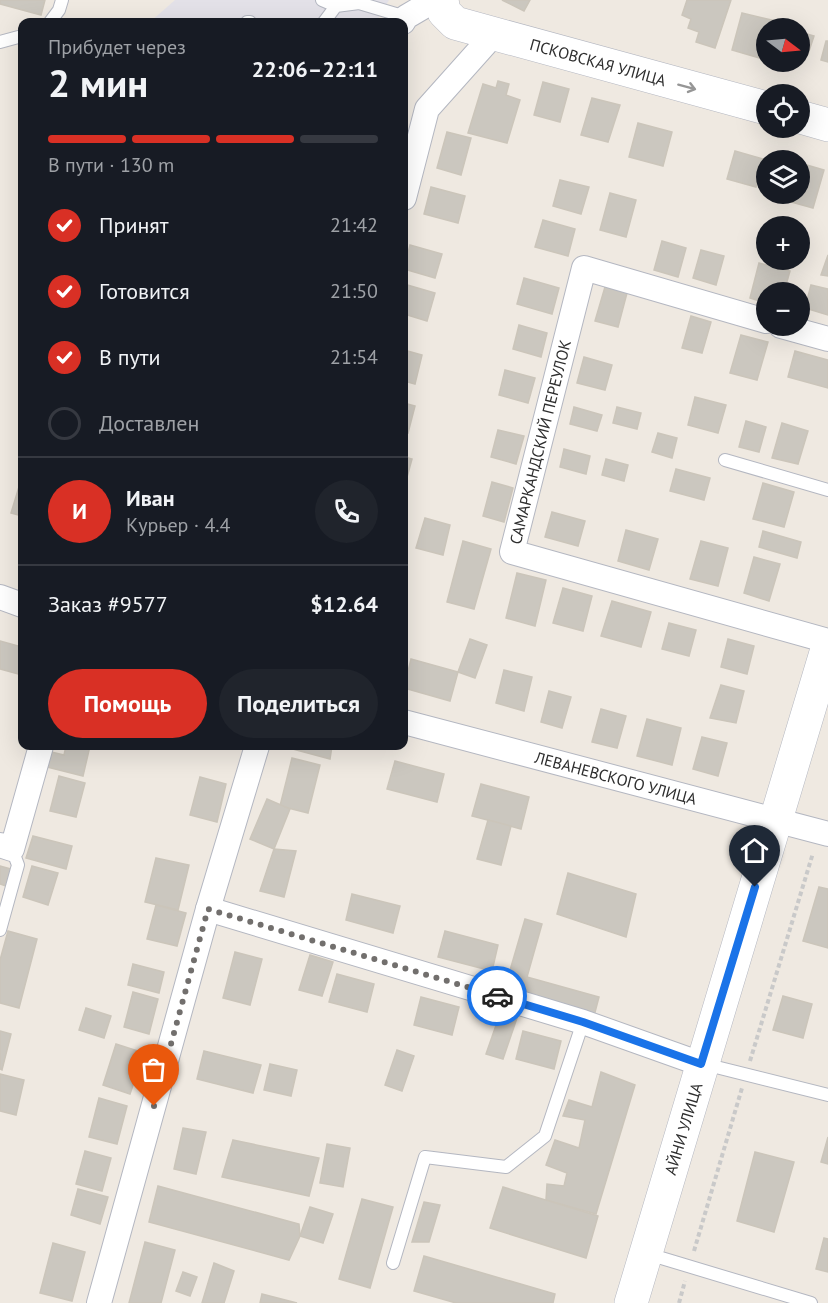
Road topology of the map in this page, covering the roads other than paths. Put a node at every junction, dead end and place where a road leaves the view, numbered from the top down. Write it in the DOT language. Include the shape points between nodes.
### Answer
graph roads {
  1 [pos="62,0"];
  2 [pos="322,0"];
  3 [pos="435,0"];
  4 [pos="442,0"];
  5 [pos="336,6"];
  6 [pos="53,18"];
  7 [pos="327,18"];
  8 [pos="399,18"];
  9 [pos="407,18"];
  10 [pos="494,34"];
  11 [pos="18,37"];
  12 [pos="0,42"];
  13 [pos="756,105"];
  14 [pos="810,120"];
  15 [pos="828,125"];
  16 [pos="408,183"];
  17 [pos="756,318"];
  18 [pos="810,334"];
  19 [pos="828,339"];
  20 [pos="726,460"];
  21 [pos="828,490"];
  22 [pos="0,597"];
  23 [pos="18,604"];
  24 [pos="828,641"];
  25 [pos="828,646"];
  26 [pos="408,723"];
  27 [pos="40,750"];
  28 [pos="256,750"];
  29 [pos="775,820"];
  30 [pos="824,832"];
  31 [pos="6,847"];
  32 [pos="208,909"];
  33 [pos="0,930"];
  34 [pos="583,1022"];
  35 [pos="701,1064"];
  36 [pos="828,1095"];
  37 [pos="646,1253"];
  38 [pos="393,1263"];
  39 [pos="99,1303"];
  40 [pos="631,1303"];
  41 [pos="811,1303"];
  1 -- 6 [label="lane"];
  2 -- 5 [label="lane"];
  3 -- 9 [label="street"];
  4 -- 10 [label="street, ПСКОВСКАЯ УЛИЦА" via="444,12 455,23"];
  5 -- 7 [label="lane"];
  5 -- 8 [label="lane" via="359,3"];
  10 -- 13 [label="street, ПСКОВСКАЯ УЛИЦА, one-way"];
  10 -- 16 [label="street" via="427,109"];
  11 -- 12 [label="lane"];
  14 -- 15 [label="street"];
  17 -- 24 [label="street, САМАРКАНДСКИЙ ПЕРЕУЛОК" via="584,268 512,552"];
  18 -- 19 [label="street"];
  20 -- 21 [label="lane"];
  22 -- 23 [label="street"];
  25 -- 29 [label="street, АЙНИ УЛИЦА"];
  26 -- 29 [label="street, ЛЕВАНЕВСКОГО УЛИЦА"];
  27 -- 31 [label="street"];
  28 -- 32 [label="street"];
  29 -- 30 [label="street, ЛЕВАНЕВСКОГО УЛИЦА"];
  29 -- 35 [label="street, АЙНИ УЛИЦА"];
  31 -- 33 [label="lane" via="18,865"];
  32 -- 34 [label="street"];
  32 -- 39 [label="street"];
  34 -- 35 [label="street"];
  34 -- 38 [label="lane" via="545,1136 506,1167 425,1157"];
  35 -- 36 [label="lane"];
  35 -- 37 [label="street, АЙНИ УЛИЦА"];
  37 -- 40 [label="street, АЙНИ УЛИЦА"];
  37 -- 41 [label="lane"];
}
